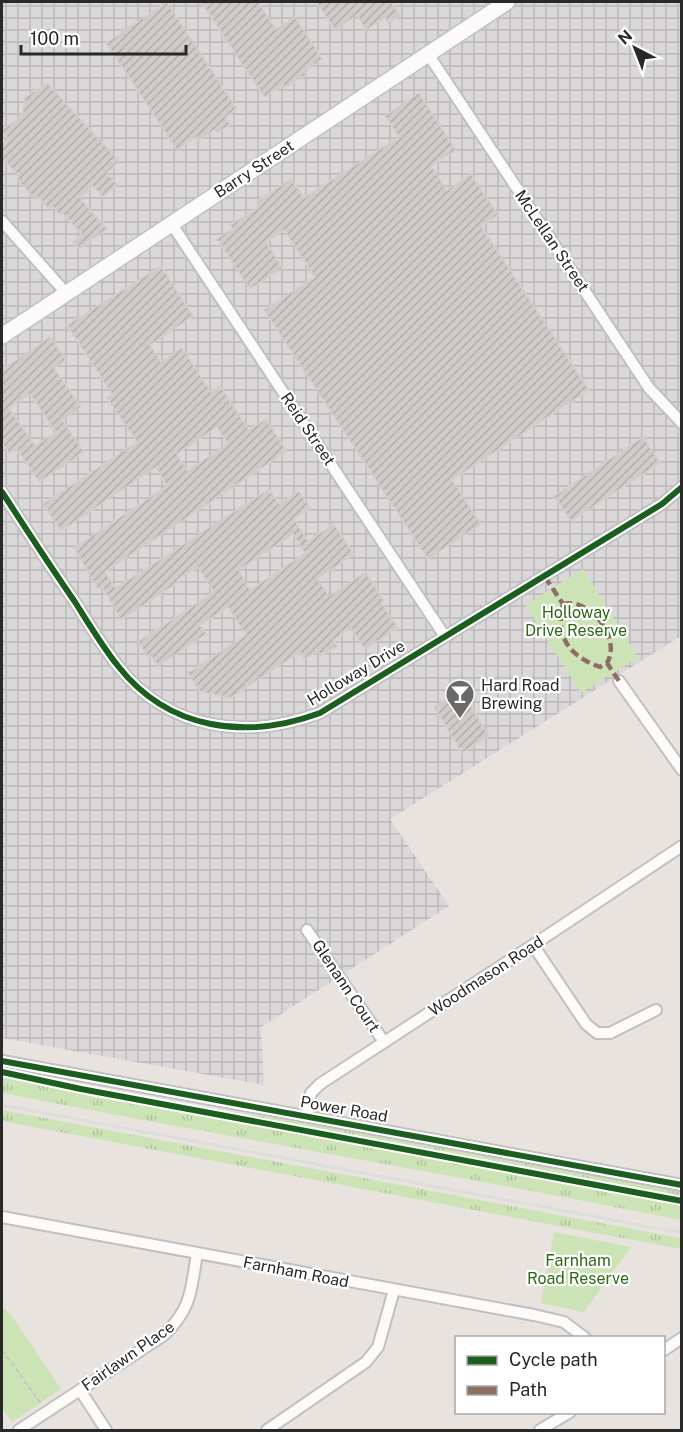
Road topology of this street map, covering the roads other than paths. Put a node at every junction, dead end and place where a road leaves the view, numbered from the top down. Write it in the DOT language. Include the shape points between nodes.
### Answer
graph roads {
  1 [pos="507,2"];
  2 [pos="428,54"];
  3 [pos="2,221"];
  4 [pos="171,223"];
  5 [pos="66,293"];
  6 [pos="2,336"];
  7 [pos="681,423"];
  8 [pos="681,487"];
  9 [pos="2,492"];
  10 [pos="444,635"];
  11 [pos="620,681"];
  12 [pos="681,770"];
  13 [pos="681,846"];
  14 [pos="307,930"];
  15 [pos="533,945"];
  16 [pos="656,1010"];
  17 [pos="384,1042"];
  18 [pos="2,1061"];
  19 [pos="307,1116"];
  20 [pos="681,1185"];
  21 [pos="2,1217"];
  22 [pos="197,1253"];
  23 [pos="394,1290"];
  24 [pos="582,1336"];
  25 [pos="681,1338"];
  26 [pos="665,1349"];
  27 [pos="80,1390"];
  28 [pos="568,1414"];
  29 [pos="19,1431"];
  30 [pos="106,1431"];
  31 [pos="267,1431"];
  32 [pos="540,1431"];
  1 -- 2 [label="main road, Barry Street"];
  2 -- 4 [label="main road, Barry Street"];
  2 -- 7 [label="street, McLellan Street" via="649,388"];
  3 -- 5 [label="street"];
  4 -- 5 [label="main road, Barry Street"];
  4 -- 10 [label="street, Reid Street"];
  5 -- 6 [label="main road, Barry Street"];
  8 -- 10 [label="street, Holloway Drive" via="653,510"];
  9 -- 10 [label="street, Holloway Drive" via="119,668 158,702 183,716 240,728 302,719 336,704"];
  11 -- 12 [label="street"];
  13 -- 15 [label="street, Woodmason Road"];
  14 -- 17 [label="street, Glenann Court"];
  15 -- 16 [label="street" via="586,1024 597,1033 610,1033"];
  15 -- 17 [label="street, Woodmason Road"];
  17 -- 19 [label="street, Woodmason Road" via="320,1084 311,1093"];
  18 -- 19 [label="street, Power Road"];
  19 -- 20 [label="street, Power Road"];
  21 -- 22 [label="street, Farnham Road"];
  22 -- 23 [label="street, Farnham Road"];
  22 -- 27 [label="street, Fairlawn Place" via="188,1302 179,1320 164,1335"];
  23 -- 24 [label="street, Farnham Road" via="564,1322"];
  23 -- 31 [label="street" via="378,1347 366,1362"];
  25 -- 26 [label="street"];
  27 -- 29 [label="street, Fairlawn Place"];
  27 -- 30 [label="street"];
  28 -- 32 [label="street"];
}
